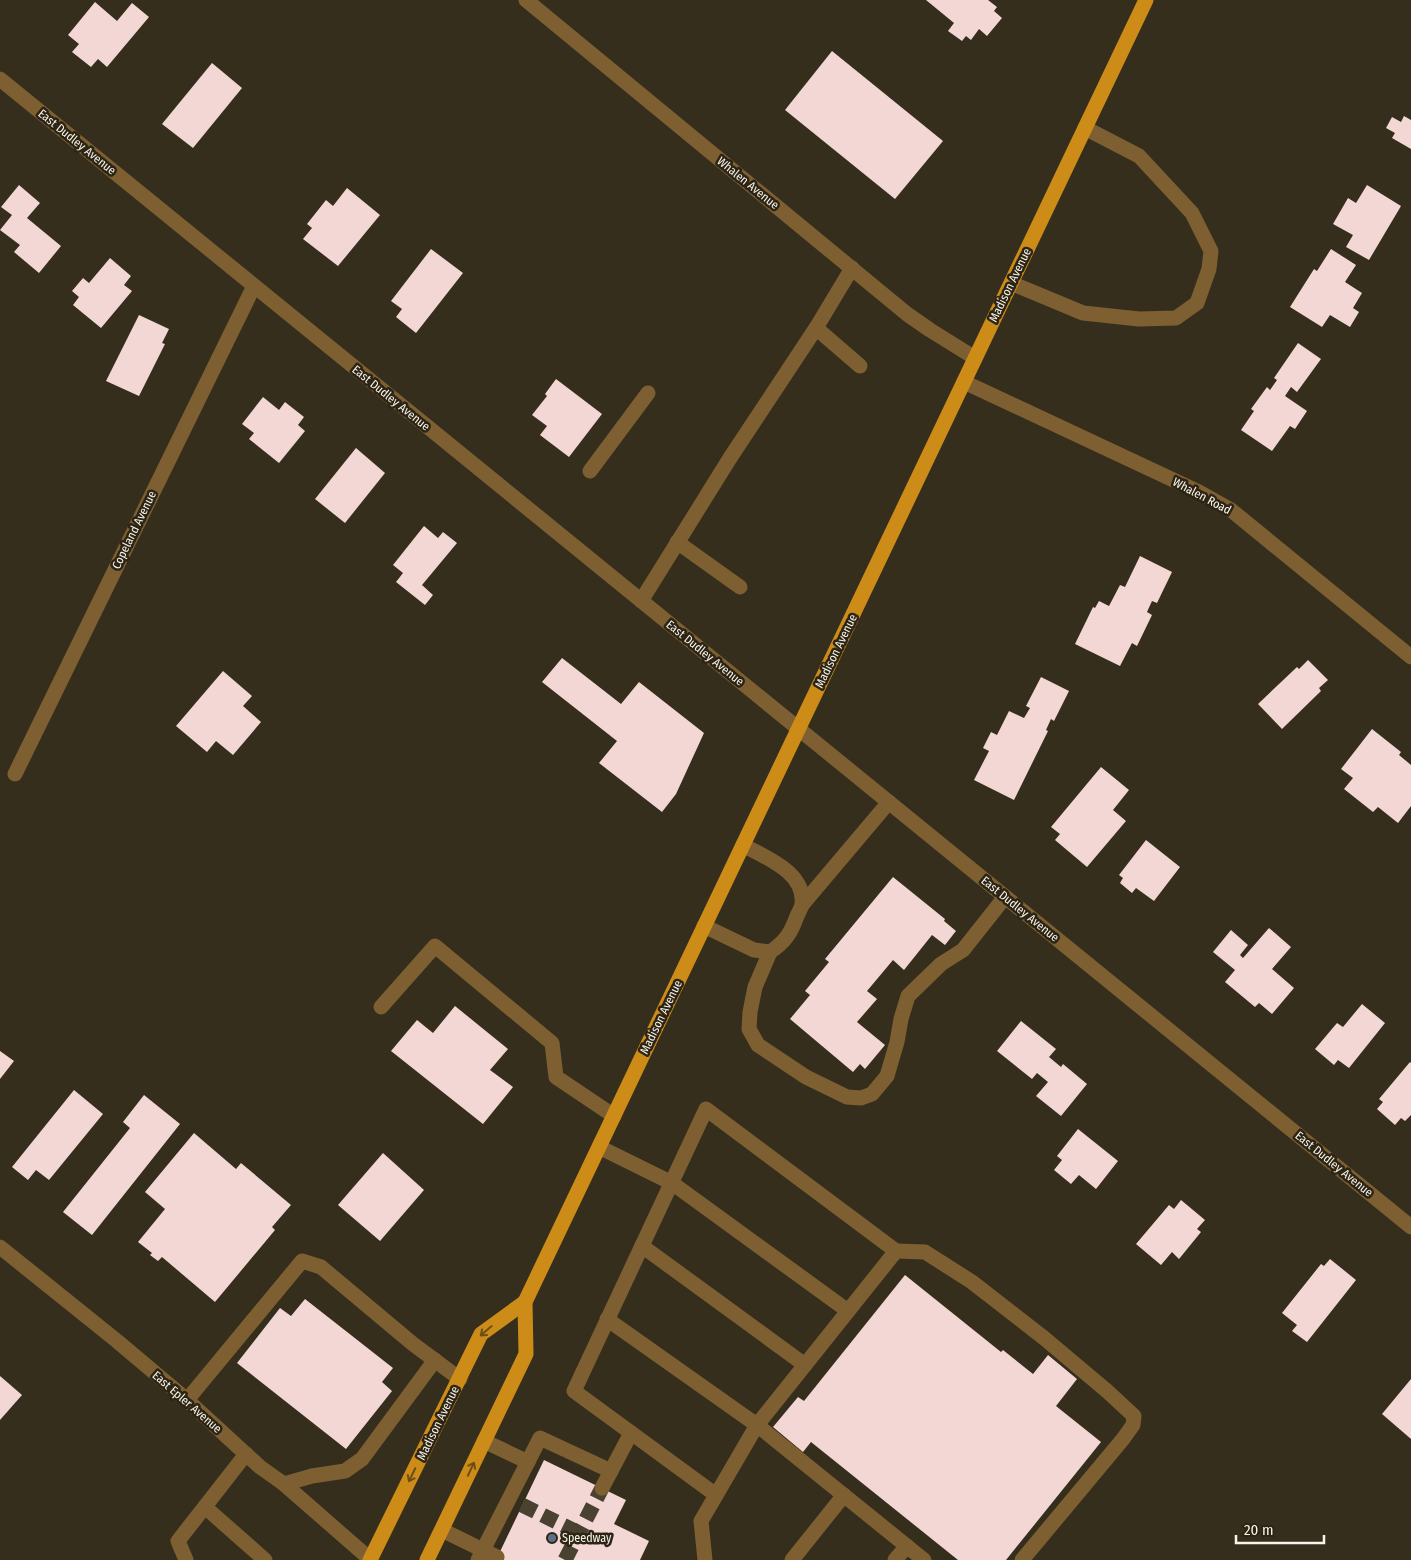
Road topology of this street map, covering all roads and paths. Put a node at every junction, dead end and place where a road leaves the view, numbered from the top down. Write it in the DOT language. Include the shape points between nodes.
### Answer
graph roads {
  1 [pos="526,0"];
  2 [pos="1146,0"];
  3 [pos="0,79"];
  4 [pos="1085,128"];
  5 [pos="852,268"];
  6 [pos="1011,283"];
  7 [pos="254,286"];
  8 [pos="816,328"];
  9 [pos="975,358"];
  10 [pos="860,366"];
  11 [pos="964,382"];
  12 [pos="648,393"];
  13 [pos="590,471"];
  14 [pos="677,542"];
  15 [pos="740,587"];
  16 [pos="641,601"];
  17 [pos="1411,657"];
  18 [pos="798,729"];
  19 [pos="15,774"];
  20 [pos="889,802"];
  21 [pos="743,845"];
  22 [pos="1005,897"];
  23 [pos="802,905"];
  24 [pos="704,926"];
  25 [pos="770,952"];
  26 [pos="381,1007"];
  27 [pos="614,1116"];
  28 [pos="599,1147"];
  29 [pos="672,1183"];
  30 [pos="1411,1227"];
  31 [pos="642,1246"];
  32 [pos="0,1247"];
  33 [pos="896,1251"];
  34 [pos="525,1302"];
  35 [pos="848,1311"];
  36 [pos="607,1320"];
  37 [pos="435,1360"];
  38 [pos="805,1365"];
  39 [pos="460,1379"];
  40 [pos="187,1400"];
  41 [pos="757,1425"];
  42 [pos="631,1433"];
  43 [pos="484,1441"];
  44 [pos="246,1454"];
  45 [pos="528,1462"];
  46 [pos="611,1471"];
  47 [pos="284,1484"];
  48 [pos="602,1488"];
  49 [pos="716,1495"];
  50 [pos="844,1495"];
  51 [pos="205,1506"];
  52 [pos="442,1530"];
  53 [pos="907,1546"];
  54 [pos="481,1555"];
  55 [pos="497,1557"];
  56 [pos="186,1560"];
  57 [pos="265,1560"];
  58 [pos="371,1560"];
  59 [pos="427,1560"];
  60 [pos="705,1560"];
  61 [pos="792,1560"];
  62 [pos="895,1560"];
  63 [pos="924,1560"];
  64 [pos="1022,1560"];
  1 -- 5 [label="street, Whalen Avenue"];
  2 -- 4 [label="main road, Madison Avenue"];
  3 -- 7 [label="street, East Dudley Avenue"];
  4 -- 6 [label="main road, Madison Avenue"];
  4 -- 6 [label="street" via="1139,156 1192,213 1211,251 1209,269 1197,303 1176,318 1083,313"];
  5 -- 8 [label="street"];
  5 -- 9 [label="street, Whalen Avenue" via="918,322"];
  6 -- 9 [label="main road, Madison Avenue"];
  7 -- 16 [label="street, East Dudley Avenue"];
  7 -- 19 [label="street, Copeland Avenue"];
  8 -- 10 [label="street"];
  8 -- 14 [label="street"];
  9 -- 11 [label="main road, Madison Avenue"];
  11 -- 17 [label="street, Whalen Road" via="1231,510"];
  11 -- 18 [label="main road, Madison Avenue"];
  12 -- 13 [label="street"];
  14 -- 15 [label="street"];
  14 -- 16 [label="street"];
  16 -- 18 [label="street, East Dudley Avenue"];
  18 -- 20 [label="street, East Dudley Avenue"];
  18 -- 21 [label="main road, Madison Avenue"];
  20 -- 22 [label="street, East Dudley Avenue"];
  20 -- 23 [label="street"];
  21 -- 23 [label="street" via="787,870 799,886"];
  21 -- 24 [label="main road, Madison Avenue"];
  22 -- 25 [label="street" via="962,950 941,964 908,996 887,1076 872,1094 861,1098 847,1097 806,1077 758,1045 749,1029 750,1012 755,987"];
  22 -- 30 [label="street, East Dudley Avenue"];
  23 -- 25 [label="street" via="782,943"];
  24 -- 25 [label="street" via="754,950"];
  24 -- 27 [label="main road, Madison Avenue"];
  26 -- 27 [label="street" via="435,946 552,1043 556,1077"];
  27 -- 28 [label="main road, Madison Avenue"];
  28 -- 29 [label="street"];
  28 -- 34 [label="main road, Madison Avenue"];
  29 -- 31 [label="street"];
  29 -- 33 [label="street" via="706,1109"];
  29 -- 35 [label="street"];
  31 -- 36 [label="street"];
  31 -- 38 [label="street"];
  32 -- 40 [label="street, East Epler Avenue"];
  33 -- 35 [label="street"];
  33 -- 64 [label="street" via="925,1252 972,1282 1044,1338 1134,1416 1133,1425 1123,1439"];
  34 -- 39 [label="main road, Madison Avenue, one-way" via="481,1334"];
  34 -- 43 [label="main road, Madison Avenue" via="526,1354"];
  35 -- 38 [label="street"];
  36 -- 41 [label="street"];
  36 -- 42 [label="street" via="574,1391"];
  37 -- 39 [label="street"];
  37 -- 40 [label="street" via="321,1267 302,1261"];
  37 -- 47 [label="street" via="362,1459 345,1471"];
  38 -- 41 [label="street"];
  39 -- 58 [label="main road, Madison Avenue, one-way"];
  40 -- 44 [label="street, East Epler Avenue"];
  41 -- 49 [label="street"];
  41 -- 50 [label="street"];
  42 -- 46 [label="street"];
  42 -- 49 [label="street"];
  43 -- 45 [label="street"];
  52 -- 43 [label="main road, Madison Avenue, one-way"];
  44 -- 47 [label="street, East Epler Avenue"];
  44 -- 51 [label="street"];
  45 -- 46 [label="street" via="540,1438"];
  45 -- 54 [label="street" via="516,1502"];
  46 -- 48 [label="street"];
  47 -- 58 [label="street, East Epler Avenue"];
  49 -- 60 [label="street" via="701,1521"];
  50 -- 53 [label="street"];
  50 -- 61 [label="street"];
  51 -- 56 [label="street" via="178,1541"];
  51 -- 57 [label="street"];
  52 -- 54 [label="street"];
  52 -- 59 [label="main road, Madison Avenue"];
  53 -- 62 [label="street"];
  53 -- 63 [label="street"];
  54 -- 55 [label="street"];
}
